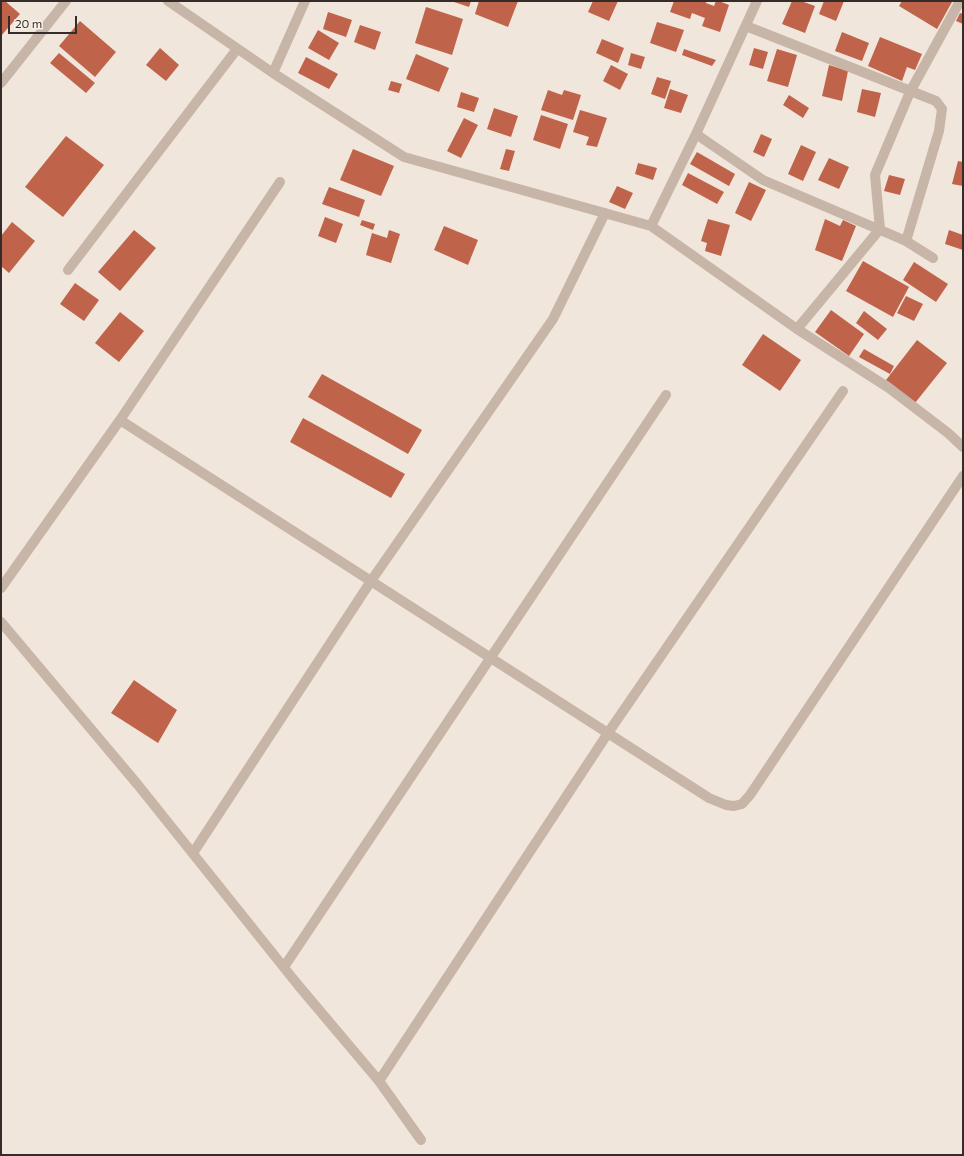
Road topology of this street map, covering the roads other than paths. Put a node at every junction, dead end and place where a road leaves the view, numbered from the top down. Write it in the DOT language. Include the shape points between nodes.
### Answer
graph roads {
  1 [pos="66,1"];
  2 [pos="168,1"];
  3 [pos="305,1"];
  4 [pos="757,1"];
  5 [pos="960,1"];
  6 [pos="963,4"];
  7 [pos="746,26"];
  8 [pos="237,49"];
  9 [pos="272,73"];
  10 [pos="1,83"];
  11 [pos="910,92"];
  12 [pos="696,134"];
  13 [pos="280,182"];
  14 [pos="605,213"];
  15 [pos="651,226"];
  16 [pos="880,229"];
  17 [pos="906,241"];
  18 [pos="933,258"];
  19 [pos="68,270"];
  20 [pos="797,329"];
  21 [pos="843,391"];
  22 [pos="666,395"];
  23 [pos="120,420"];
  24 [pos="963,447"];
  25 [pos="963,476"];
  26 [pos="371,581"];
  27 [pos="1,588"];
  28 [pos="1,622"];
  29 [pos="490,657"];
  30 [pos="608,733"];
  31 [pos="193,853"];
  32 [pos="284,967"];
  33 [pos="379,1081"];
  34 [pos="421,1140"];
  1 -- 10 [label="street"];
  2 -- 8 [label="street"];
  3 -- 9 [label="street"];
  4 -- 7 [label="street"];
  5 -- 6 [label="street"];
  5 -- 11 [label="street"];
  7 -- 11 [label="street"];
  7 -- 12 [label="street"];
  8 -- 9 [label="street"];
  8 -- 19 [label="street"];
  9 -- 14 [label="street" via="404,157"];
  11 -- 16 [label="street" via="875,175"];
  11 -- 17 [label="street" via="936,101 942,109 939,131"];
  12 -- 15 [label="street"];
  12 -- 16 [label="street" via="763,180"];
  13 -- 23 [label="street"];
  14 -- 15 [label="street"];
  14 -- 26 [label="street" via="553,318"];
  15 -- 20 [label="street"];
  16 -- 17 [label="street"];
  16 -- 20 [label="street"];
  17 -- 18 [label="street"];
  20 -- 24 [label="street" via="888,388"];
  21 -- 30 [label="street"];
  22 -- 29 [label="street"];
  23 -- 26 [label="street"];
  23 -- 27 [label="street"];
  25 -- 30 [label="street" via="742,804 726,805 709,798"];
  26 -- 29 [label="street"];
  26 -- 31 [label="street"];
  28 -- 31 [label="street"];
  29 -- 30 [label="street"];
  29 -- 32 [label="street"];
  30 -- 33 [label="street"];
  31 -- 32 [label="street"];
  32 -- 33 [label="street"];
  33 -- 34 [label="street"];
}
